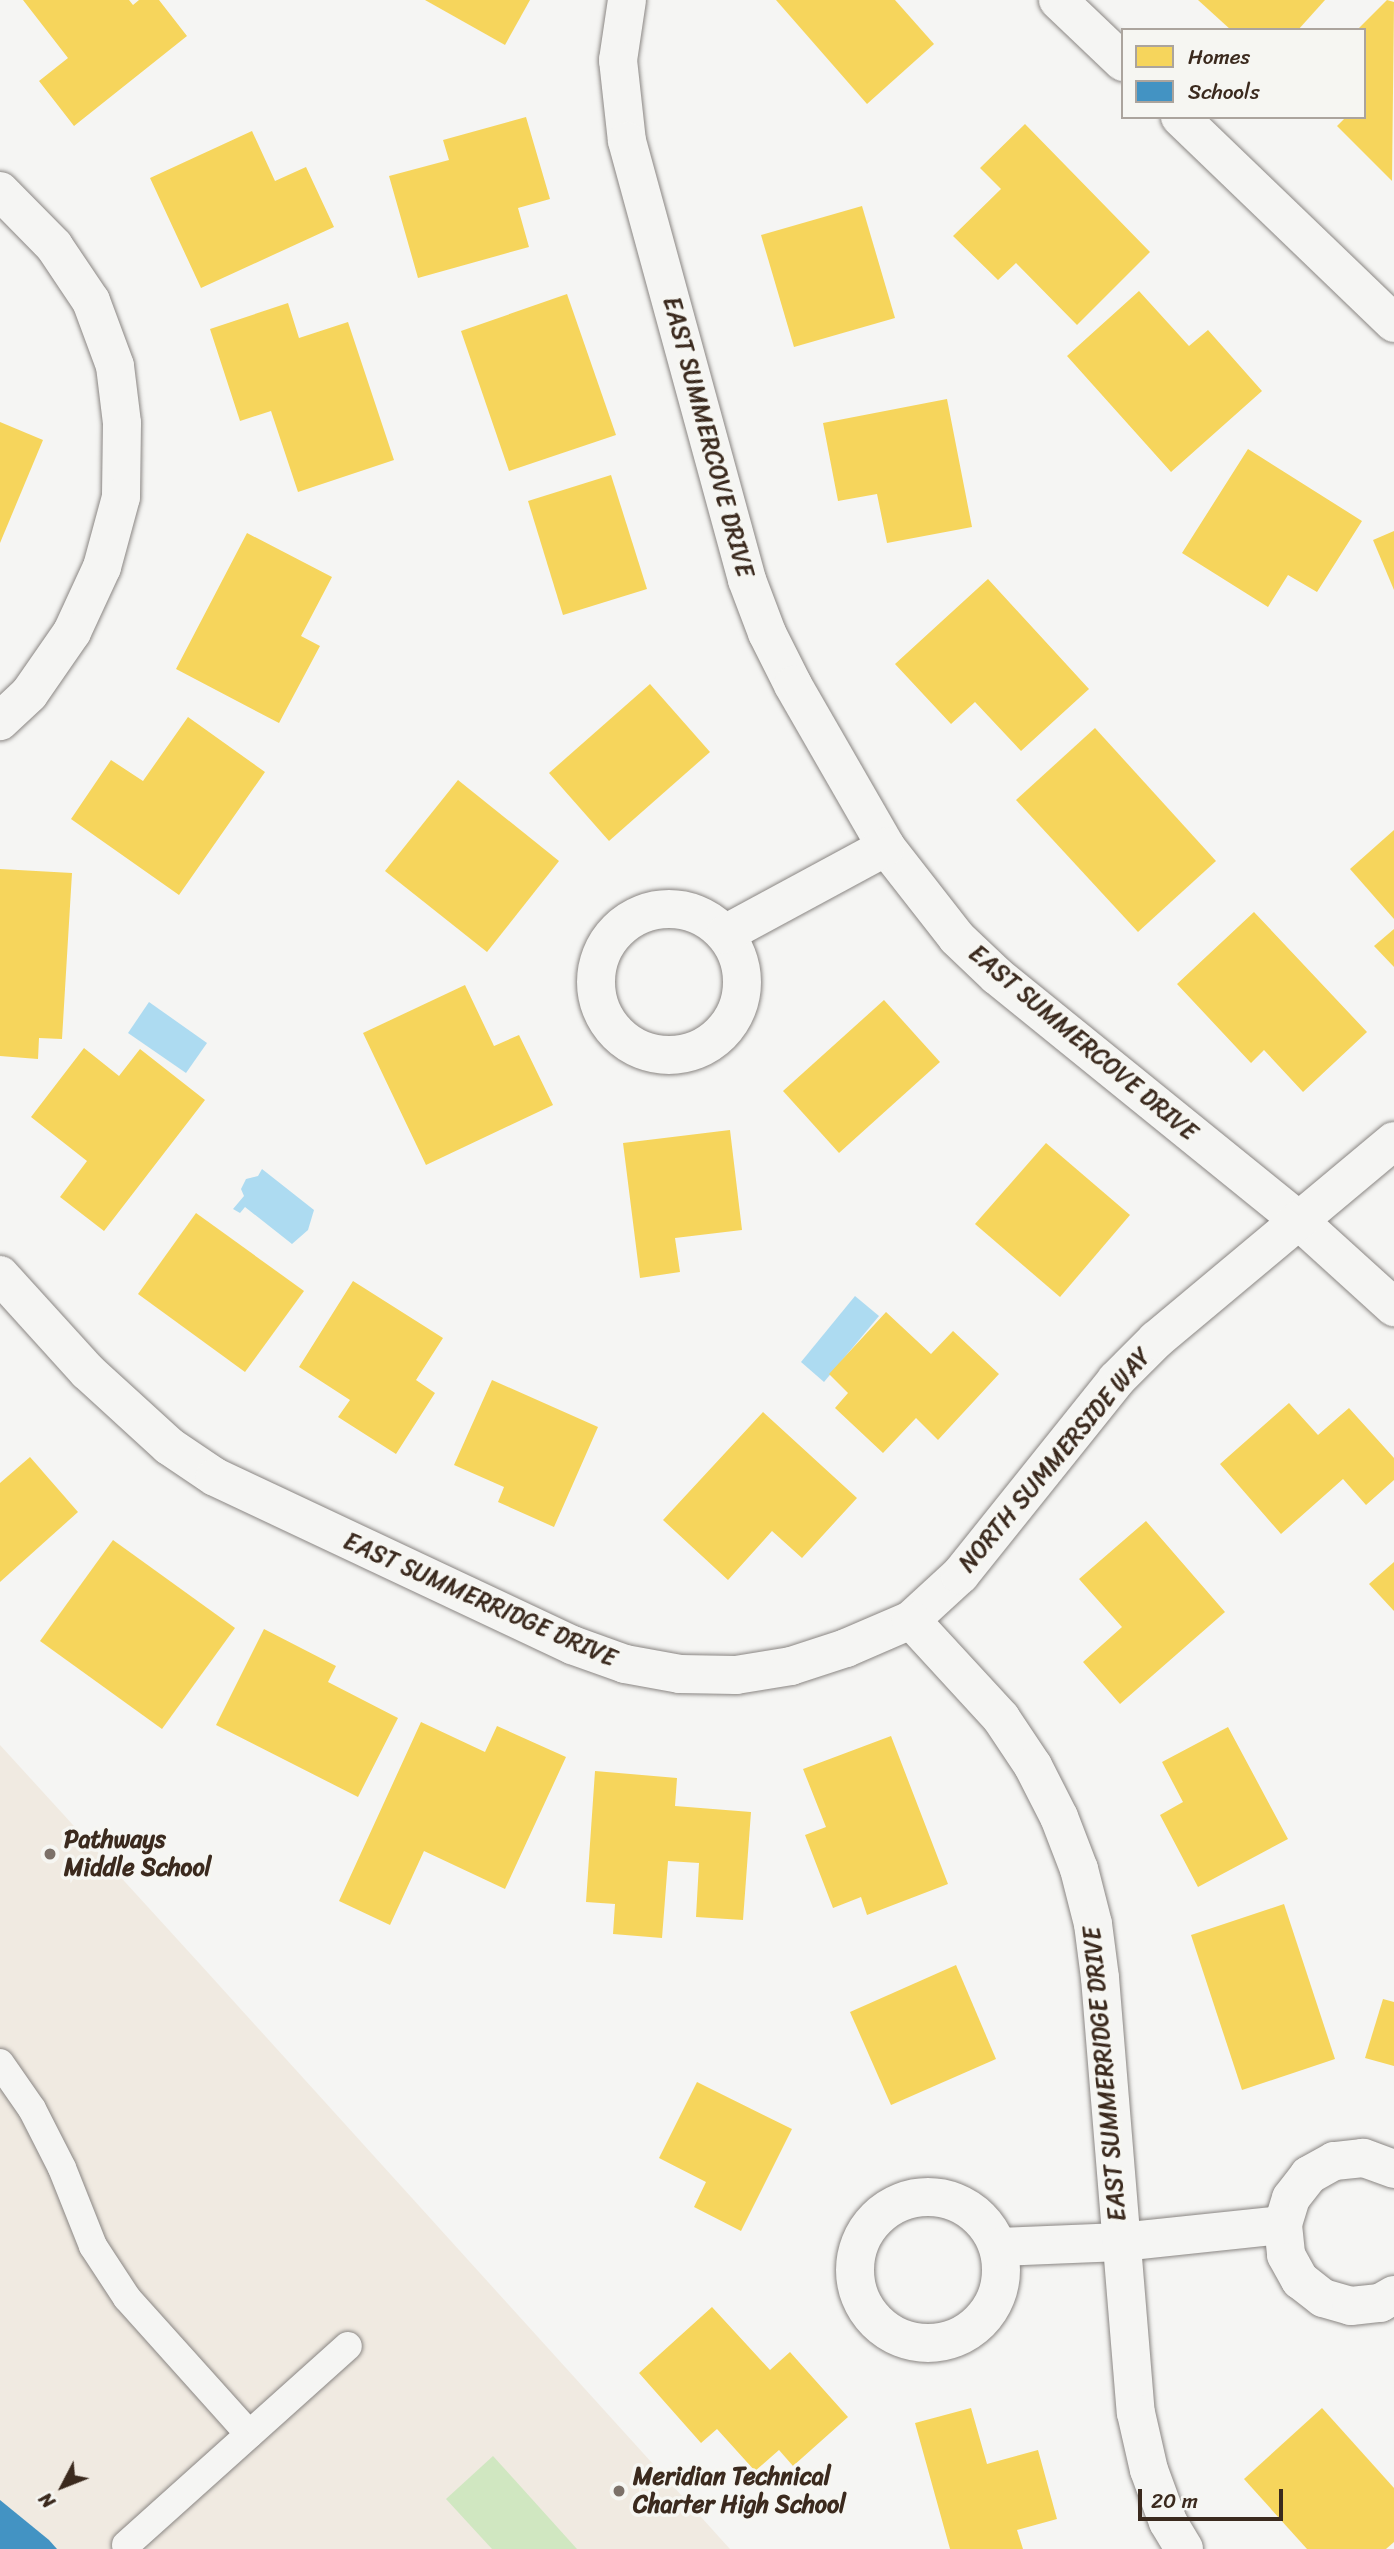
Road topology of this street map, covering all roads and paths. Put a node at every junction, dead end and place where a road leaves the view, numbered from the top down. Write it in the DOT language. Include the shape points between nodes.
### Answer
graph roads {
  1 [pos="627,0"];
  2 [pos="1058,0"];
  3 [pos="1121,60"];
  4 [pos="1182,119"];
  5 [pos="0,191"];
  6 [pos="1394,324"];
  7 [pos="0,721"];
  8 [pos="886,847"];
  9 [pos="725,934"];
  10 [pos="1394,1141"];
  11 [pos="1298,1220"];
  12 [pos="0,1275"];
  13 [pos="1394,1307"];
  14 [pos="911,1620"];
  15 [pos="0,2063"];
  16 [pos="1394,2169"];
  17 [pos="1283,2225"];
  18 [pos="1121,2242"];
  19 [pos="999,2248"];
  20 [pos="1394,2295"];
  21 [pos="348,2346"];
  22 [pos="249,2434"];
  23 [pos="126,2545"];
  24 [pos="1184,2549"];
  1 -- 8 [label="street, EAST SUMMERCOVE DRIVE" via="618,60 627,141 747,580 793,685"];
  2 -- 3 [label="street"];
  4 -- 6 [label="street"];
  5 -- 7 [label="street" via="54,246 91,301 115,366 122,423 121,497 102,567 72,632 29,694"];
  8 -- 9 [label="street"];
  8 -- 11 [label="street, EAST SUMMERCOVE DRIVE" via="957,938 998,976"];
  10 -- 11 [label="street, NORTH SUMMERSIDE WAY"];
  11 -- 13 [label="street, EAST SUMMERCOVE DRIVE"];
  11 -- 14 [label="street, NORTH SUMMERSIDE WAY" via="1156,1340 1116,1380 960,1575"];
  12 -- 14 [label="street, EAST SUMMERRIDGE DRIVE" via="88,1371 169,1446 215,1477 572,1645 653,1670 736,1675 791,1666"];
  14 -- 18 [label="street, EAST SUMMERRIDGE DRIVE" via="1001,1718 1059,1816 1079,1869 1093,1923 1100,1978"];
  15 -- 22 [label="lane" via="32,2109 93,2246 127,2298"];
  16 -- 17 [label="street" via="1363,2158 1334,2161 1308,2175 1291,2198"];
  17 -- 18 [label="street, EAST SUMMERRIDGE DRIVE"];
  17 -- 20 [label="street" via="1286,2255 1300,2280 1323,2298 1351,2306 1380,2303"];
  18 -- 19 [label="street, EAST SUMMERRIDGE DRIVE"];
  18 -- 24 [label="street, EAST SUMMERRIDGE DRIVE" via="1136,2413 1149,2470 1168,2522"];
  21 -- 22 [label="lane"];
  22 -- 23 [label="lane"];
}
